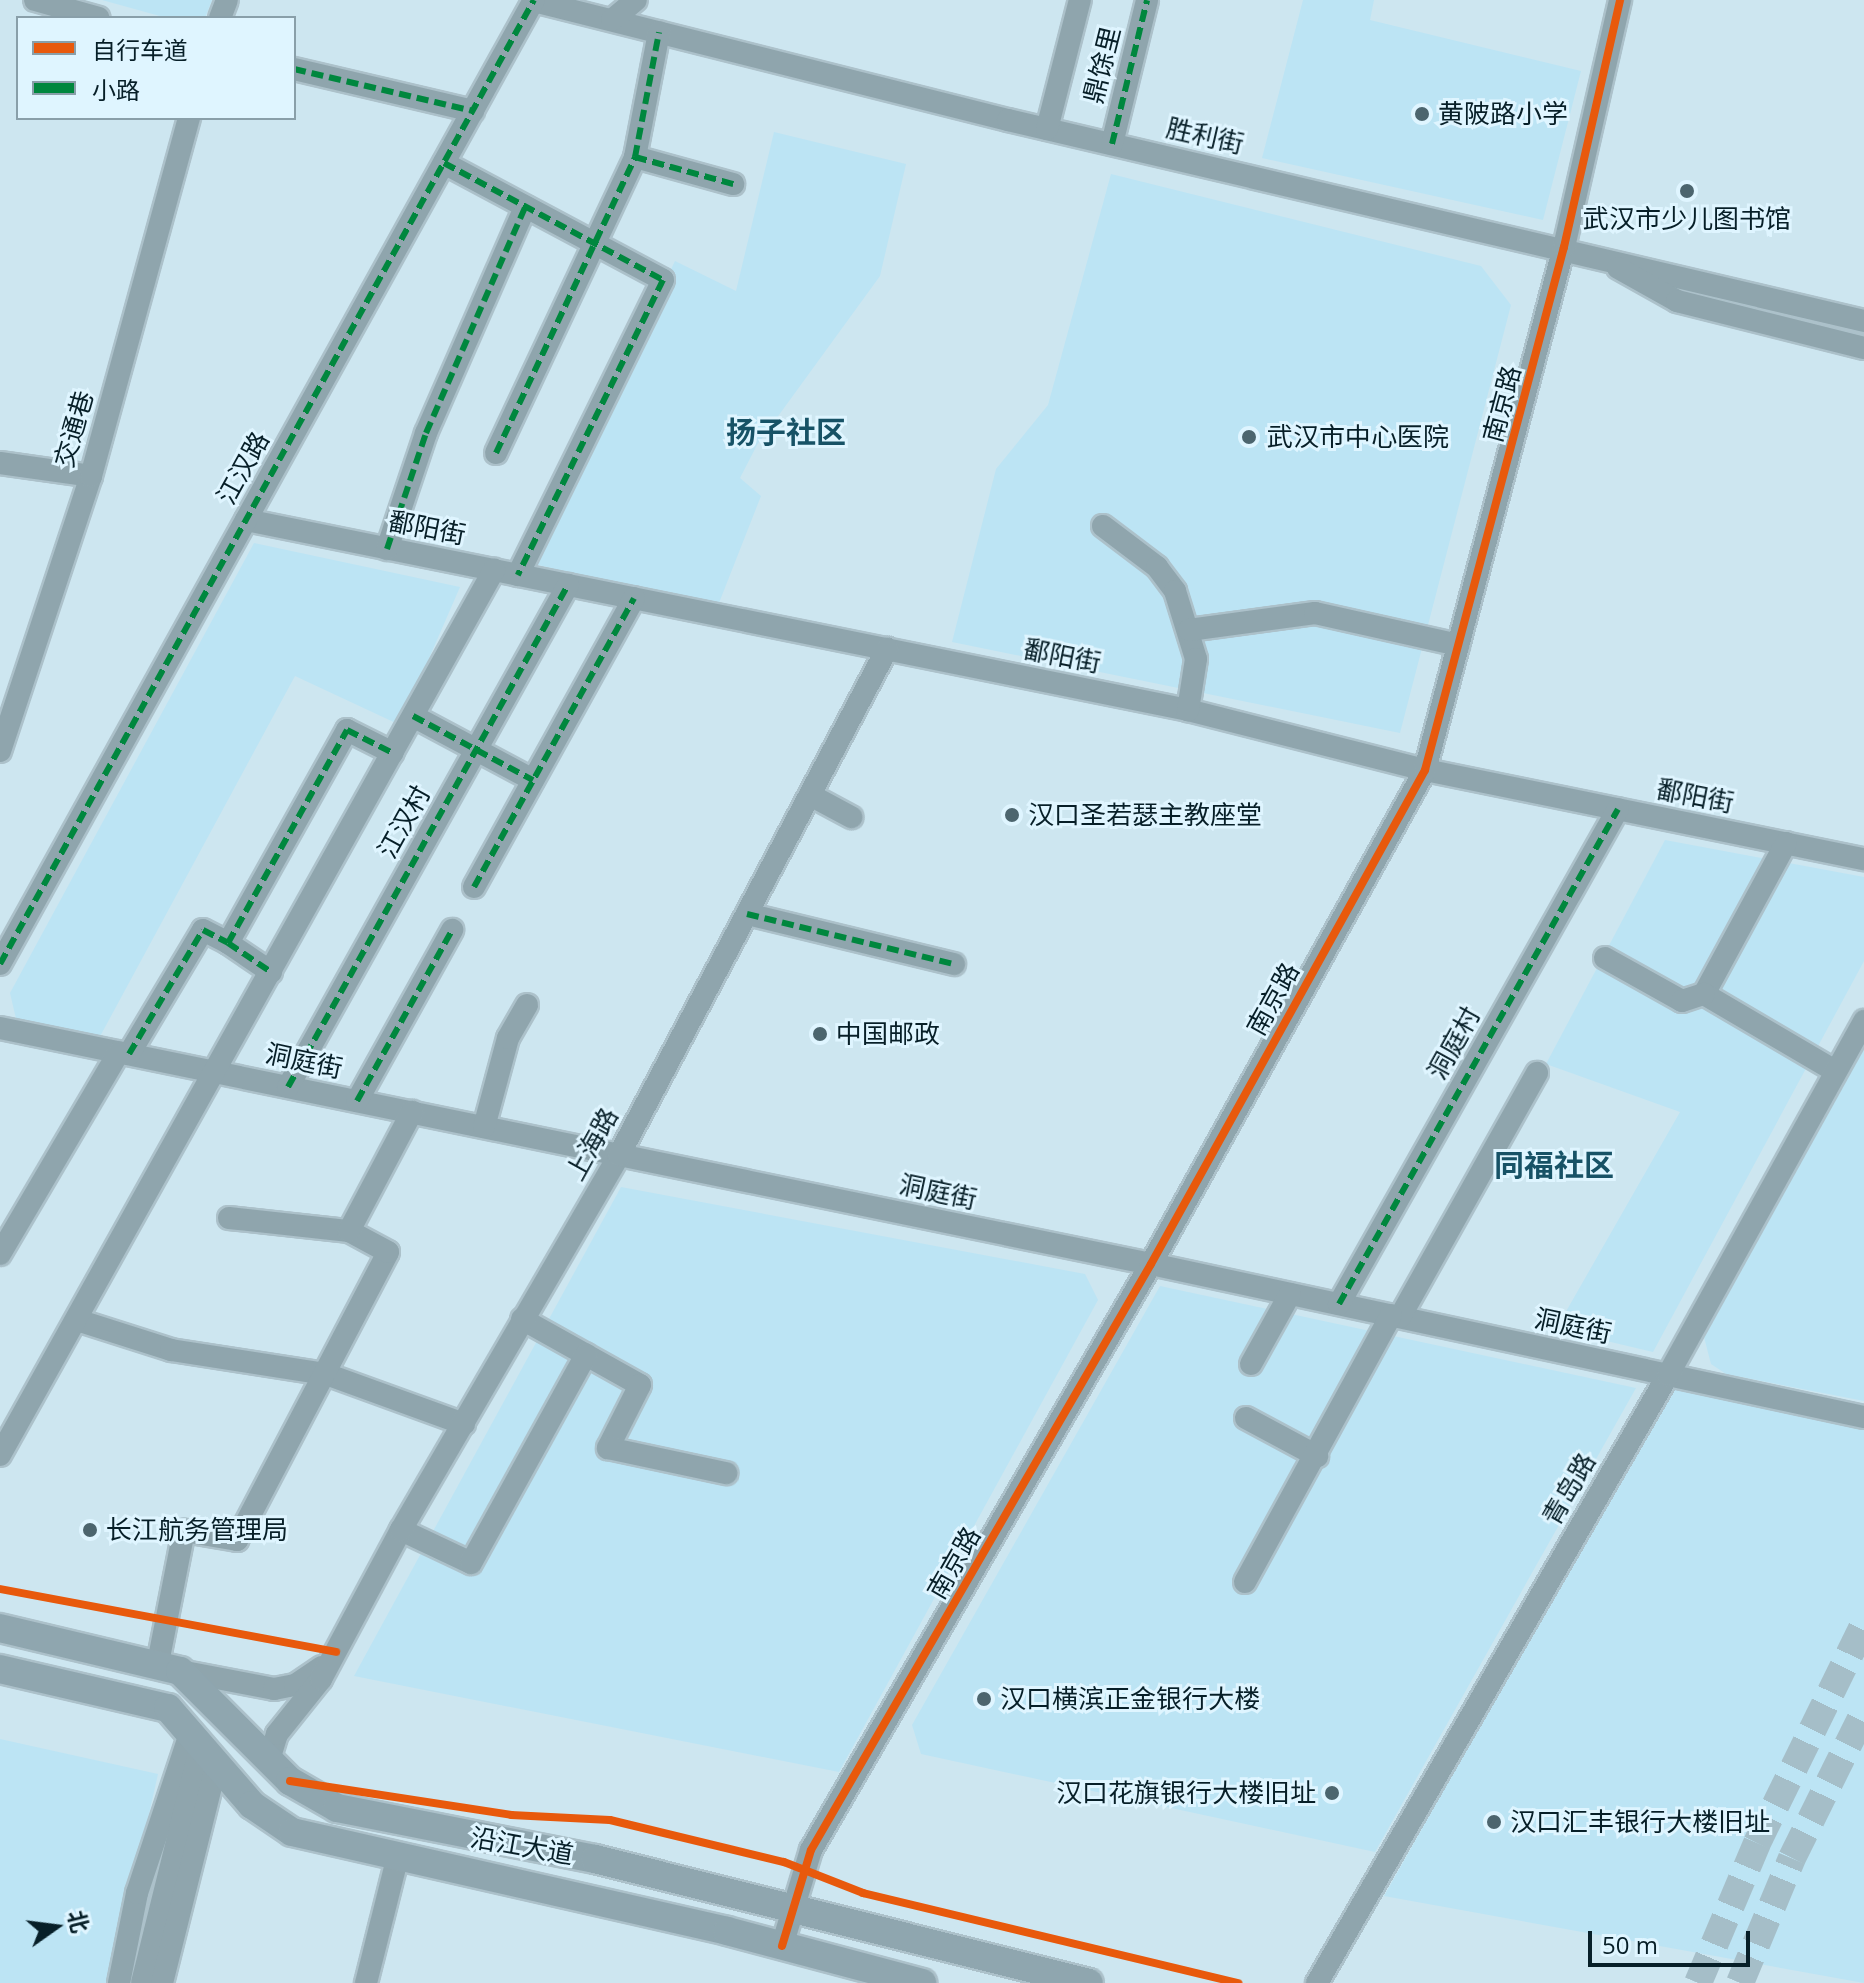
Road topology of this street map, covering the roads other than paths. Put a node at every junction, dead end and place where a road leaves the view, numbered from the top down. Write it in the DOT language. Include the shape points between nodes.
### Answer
graph roads {
  1 [pos="35,0"];
  2 [pos="534,0"];
  3 [pos="636,0"];
  4 [pos="1080,0"];
  5 [pos="1147,0"];
  6 [pos="1620,0"];
  7 [pos="92,16"];
  8 [pos="612,20"];
  9 [pos="659,32"];
  10 [pos="296,69"];
  11 [pos="473,111"];
  12 [pos="188,120"];
  13 [pos="1047,129"];
  14 [pos="1112,144"];
  15 [pos="635,157"];
  16 [pos="444,163"];
  17 [pos="733,184"];
  18 [pos="525,207"];
  19 [pos="593,244"];
  20 [pos="1564,247"];
  21 [pos="1607,260"];
  22 [pos="1864,321"];
  23 [pos="1864,348"];
  24 [pos="496,453"];
  25 [pos="0,463"];
  26 [pos="91,476"];
  27 [pos="246,520"];
  28 [pos="1103,526"];
  29 [pos="387,549"];
  30 [pos="494,570"];
  31 [pos="518,575"];
  32 [pos="568,585"];
  33 [pos="634,598"];
  34 [pos="1189,630"];
  35 [pos="1458,645"];
  36 [pos="887,649"];
  37 [pos="1188,710"];
  38 [pos="413,716"];
  39 [pos="476,750"];
  40 [pos="0,751"];
  41 [pos="393,753"];
  42 [pos="1425,770"];
  43 [pos="533,780"];
  44 [pos="810,795"];
  45 [pos="1618,809"];
  46 [pos="851,817"];
  47 [pos="1786,843"];
  48 [pos="1864,859"];
  49 [pos="474,887"];
  50 [pos="747,914"];
  51 [pos="452,930"];
  52 [pos="228,943"];
  53 [pos="1605,958"];
  54 [pos="0,964"];
  55 [pos="954,964"];
  56 [pos="271,972"];
  57 [pos="1704,994"];
  58 [pos="527,1005"];
  59 [pos="1864,1021"];
  60 [pos="0,1028"];
  61 [pos="124,1053"];
  62 [pos="1835,1071"];
  63 [pos="215,1072"];
  64 [pos="1537,1073"];
  65 [pos="288,1087"];
  66 [pos="357,1101"];
  67 [pos="412,1112"];
  68 [pos="484,1127"];
  69 [pos="619,1155"];
  70 [pos="229,1218"];
  71 [pos="349,1231"];
  72 [pos="0,1254"];
  73 [pos="1151,1264"];
  74 [pos="1290,1294"];
  75 [pos="1339,1304"];
  76 [pos="1396,1316"];
  77 [pos="522,1319"];
  78 [pos="77,1320"];
  79 [pos="586,1355"];
  80 [pos="1251,1364"];
  81 [pos="326,1374"];
  82 [pos="1668,1375"];
  83 [pos="1864,1417"];
  84 [pos="1246,1418"];
  85 [pos="464,1424"];
  86 [pos="0,1455"];
  87 [pos="1317,1456"];
  88 [pos="726,1473"];
  89 [pos="401,1530"];
  90 [pos="1245,1582"];
  91 [pos="0,1628"];
  92 [pos="332,1659"];
  93 [pos="169,1667"];
  94 [pos="0,1669"];
  95 [pos="203,1746"];
  96 [pos="269,1760"];
  97 [pos="398,1856"];
  98 [pos="791,1906"];
  99 [pos="782,1946"];
  100 [pos="119,1983"];
  101 [pos="142,1983"];
  102 [pos="162,1983"];
  103 [pos="366,1983"];
  104 [pos="922,1983"];
  105 [pos="1089,1983"];
  106 [pos="1317,1983"];
  1 -- 7 [label="street"];
  2 -- 8 [label="street, 胜利街"];
  2 -- 11 [label="street, 江汉路"];
  3 -- 8 [label="street"];
  4 -- 13 [label="street"];
  5 -- 14 [label="street, 鼎馀里"];
  6 -- 20 [label="street, 南京路"];
  8 -- 9 [label="street, 胜利街"];
  9 -- 13 [label="street, 胜利街"];
  9 -- 15 [label="street"];
  10 -- 11 [label="street"];
  11 -- 16 [label="street, 江汉路"];
  12 -- 26 [label="street, 交通巷"];
  13 -- 14 [label="street, 胜利街"];
  14 -- 20 [label="street, 胜利街"];
  15 -- 17 [label="street"];
  15 -- 19 [label="street"];
  16 -- 18 [label="street"];
  16 -- 27 [label="street, 江汉路"];
  18 -- 19 [label="street"];
  18 -- 29 [label="street" via="426,433"];
  19 -- 24 [label="street"];
  19 -- 31 [label="street" via="663,280"];
  20 -- 21 [label="street, 胜利街"];
  20 -- 35 [label="street, 南京路"];
  21 -- 22 [label="street, 胜利街"];
  21 -- 23 [label="street" via="1677,301"];
  25 -- 26 [label="street"];
  26 -- 40 [label="street, 交通巷"];
  27 -- 29 [label="street, 鄱阳街"];
  27 -- 54 [label="street, 江汉路"];
  28 -- 34 [label="street" via="1165,576"];
  29 -- 30 [label="street, 鄱阳街"];
  30 -- 31 [label="street, 鄱阳街"];
  30 -- 38 [label="street"];
  31 -- 32 [label="street, 鄱阳街"];
  32 -- 33 [label="street, 鄱阳街"];
  32 -- 39 [label="street, 江汉村"];
  33 -- 36 [label="street, 鄱阳街"];
  33 -- 43 [label="street"];
  34 -- 35 [label="street" via="1315,613"];
  34 -- 37 [label="street" via="1196,659"];
  35 -- 42 [label="street, 南京路"];
  36 -- 37 [label="street, 鄱阳街"];
  36 -- 44 [label="street, 上海路"];
  37 -- 42 [label="street, 鄱阳街"];
  38 -- 39 [label="street"];
  38 -- 41 [label="street"];
  39 -- 43 [label="street"];
  39 -- 65 [label="street, 江汉村"];
  41 -- 52 [label="street" via="347,730"];
  41 -- 56 [label="street"];
  42 -- 45 [label="street, 鄱阳街"];
  42 -- 73 [label="street, 南京路"];
  43 -- 49 [label="street"];
  44 -- 46 [label="street"];
  44 -- 50 [label="street, 上海路"];
  45 -- 47 [label="street, 鄱阳街"];
  45 -- 75 [label="street, 洞庭村"];
  47 -- 48 [label="street, 鄱阳街"];
  47 -- 57 [label="street"];
  50 -- 55 [label="street"];
  50 -- 69 [label="street, 上海路"];
  51 -- 66 [label="street"];
  52 -- 56 [label="street"];
  52 -- 61 [label="street" via="203,930"];
  53 -- 57 [label="street" via="1682,1001"];
  56 -- 63 [label="street"];
  57 -- 62 [label="street"];
  58 -- 68 [label="street" via="508,1038"];
  59 -- 62 [label="street, 青岛路"];
  60 -- 61 [label="street, 洞庭街"];
  61 -- 63 [label="street, 洞庭街"];
  61 -- 72 [label="street"];
  62 -- 82 [label="street, 青岛路"];
  63 -- 65 [label="street, 洞庭街"];
  63 -- 78 [label="street"];
  64 -- 76 [label="street"];
  65 -- 66 [label="street, 洞庭街"];
  66 -- 67 [label="street, 洞庭街"];
  67 -- 68 [label="street, 洞庭街"];
  67 -- 71 [label="street"];
  68 -- 69 [label="street, 洞庭街"];
  69 -- 73 [label="street, 洞庭街"];
  69 -- 77 [label="street, 上海路"];
  70 -- 71 [label="street"];
  71 -- 81 [label="street" via="388,1252"];
  73 -- 74 [label="street, 洞庭街"];
  73 -- 98 [label="street, 南京路" via="811,1850"];
  74 -- 75 [label="street, 洞庭街"];
  74 -- 80 [label="street"];
  75 -- 76 [label="street, 洞庭街"];
  76 -- 82 [label="street, 洞庭街"];
  76 -- 87 [label="street"];
  77 -- 79 [label="street"];
  77 -- 85 [label="street, 上海路"];
  78 -- 81 [label="street" via="171,1350"];
  78 -- 86 [label="street"];
  79 -- 88 [label="street" via="640,1385 608,1448"];
  79 -- 89 [label="street" via="471,1563"];
  81 -- 85 [label="street"];
  81 -- 93 [label="street" via="237,1540 184,1531"];
  82 -- 83 [label="street, 洞庭街"];
  82 -- 106 [label="street, 青岛路"];
  84 -- 87 [label="street"];
  85 -- 89 [label="street, 上海路"];
  87 -- 90 [label="street"];
  89 -- 92 [label="street, 上海路"];
  91 -- 93 [label="main road"];
  92 -- 93 [label="street, 上海路" via="306,1680 274,1689"];
  92 -- 96 [label="street, 上海路" via="277,1734"];
  93 -- 96 [label="main road, 沿江大道"];
  94 -- 95 [label="main road, 沿江大道" via="156,1703"];
  95 -- 97 [label="main road, 沿江大道" via="273,1822 316,1839"];
  95 -- 100 [label="street" via="137,1893"];
  95 -- 101 [label="street"];
  95 -- 102 [label="street"];
  96 -- 98 [label="main road, 沿江大道" via="309,1794 362,1816 595,1859"];
  97 -- 99 [label="main road, 沿江大道"];
  97 -- 103 [label="street"];
  98 -- 99 [label="street, 南京路"];
  98 -- 105 [label="main road, 沿江大道"];
  99 -- 104 [label="main road, 沿江大道"];
}
